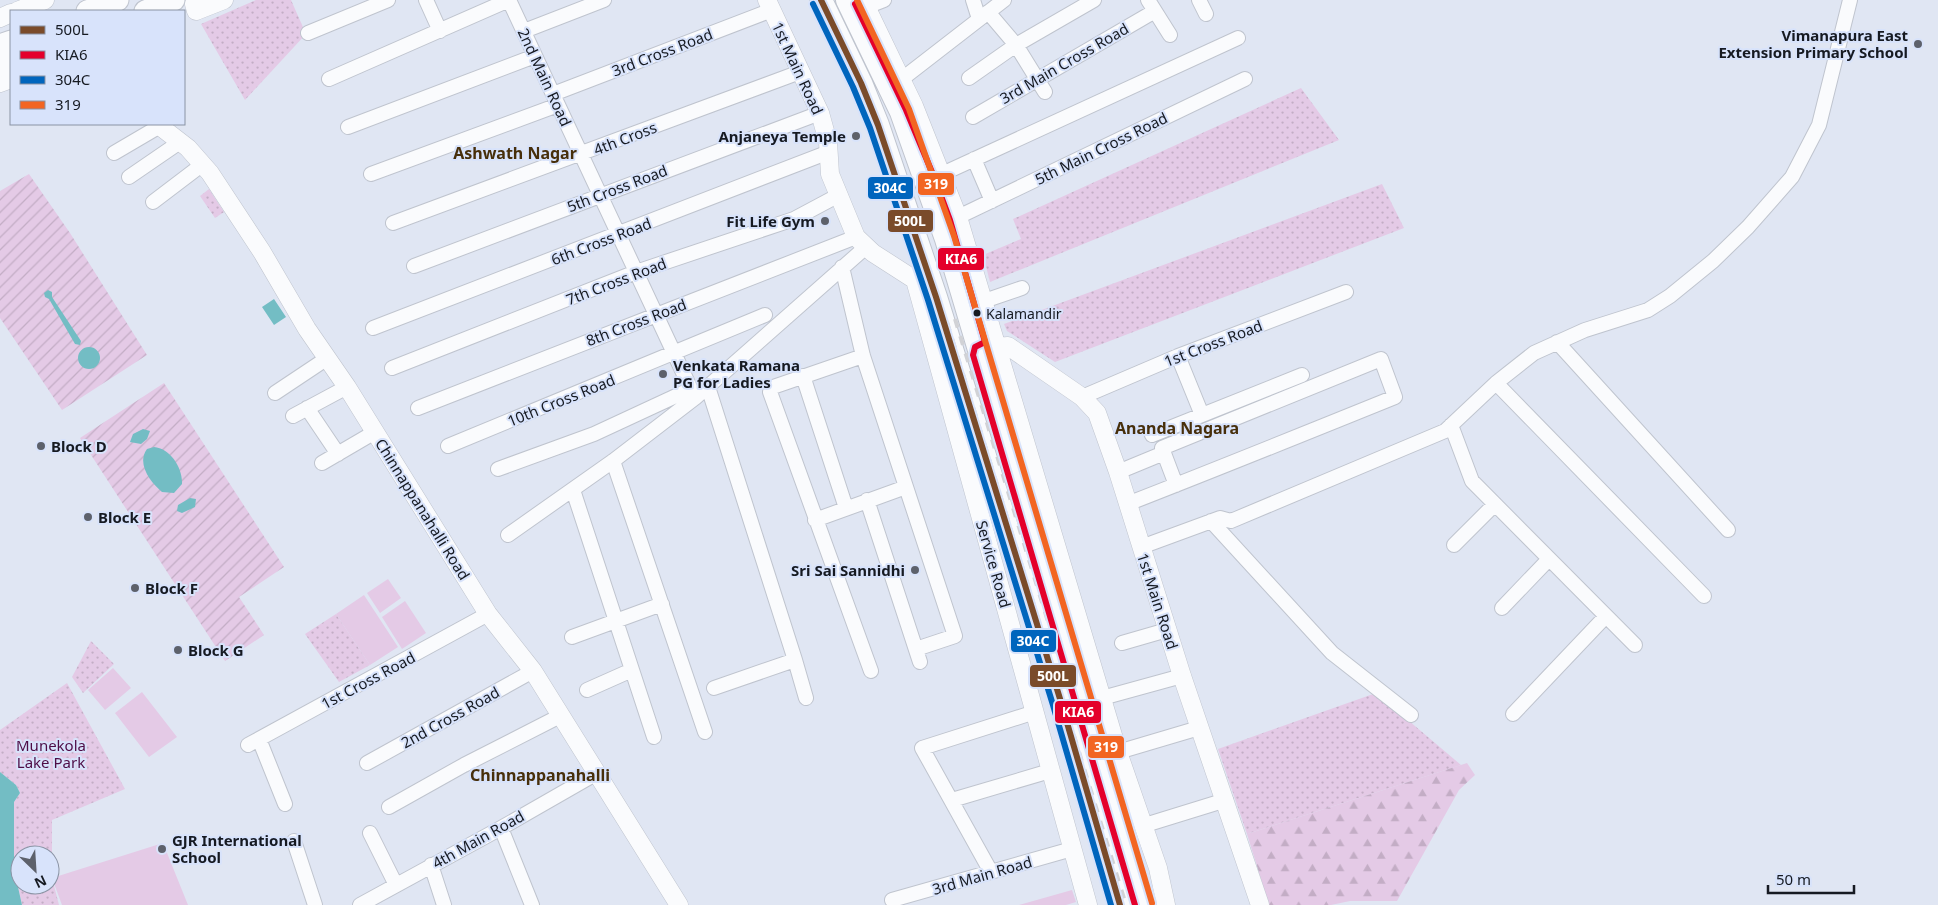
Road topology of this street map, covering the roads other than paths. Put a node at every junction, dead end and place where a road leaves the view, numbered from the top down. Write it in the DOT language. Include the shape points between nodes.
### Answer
graph roads {
  1 [pos="45,0"];
  2 [pos="118,0"];
  3 [pos="224,0"];
  4 [pos="388,0"];
  5 [pos="426,0"];
  6 [pos="509,0"];
  7 [pos="604,0"];
  8 [pos="821,0"];
  9 [pos="884,0"];
  10 [pos="973,0"];
  11 [pos="1004,0"];
  12 [pos="1094,0"];
  13 [pos="1199,0"];
  14 [pos="1850,0"];
  15 [pos="859,2"];
  16 [pos="188,5"];
  17 [pos="769,5"];
  18 [pos="1151,5"];
  19 [pos="20,10"];
  20 [pos="90,10"];
  21 [pos="152,10"];
  22 [pos="1206,14"];
  23 [pos="983,15"];
  24 [pos="440,31"];
  25 [pos="524,31"];
  26 [pos="308,33"];
  27 [pos="1170,34"];
  28 [pos="1238,38"];
  29 [pos="1016,45"];
  30 [pos="535,56"];
  31 [pos="800,72"];
  32 [pos="968,78"];
  33 [pos="1037,78"];
  34 [pos="329,79"];
  35 [pos="902,79"];
  36 [pos="1245,79"];
  37 [pos="1045,92"];
  38 [pos="556,99"];
  39 [pos="820,113"];
  40 [pos="973,117"];
  41 [pos="158,125"];
  42 [pos="348,127"];
  43 [pos="180,142"];
  44 [pos="829,152"];
  45 [pos="114,153"];
  46 [pos="582,155"];
  47 [pos="974,160"];
  48 [pos="203,164"];
  49 [pos="371,174"];
  50 [pos="942,174"];
  51 [pos="129,177"];
  52 [pos="600,194"];
  53 [pos="839,195"];
  54 [pos="992,201"];
  55 [pos="154,202"];
  56 [pos="958,217"];
  57 [pos="393,223"];
  58 [pos="619,234"];
  59 [pos="861,242"];
  60 [pos="414,266"];
  61 [pos="842,267"];
  62 [pos="636,272"];
  63 [pos="923,282"];
  64 [pos="1022,288"];
  65 [pos="1346,292"];
  66 [pos="984,301"];
  67 [pos="656,314"];
  68 [pos="765,315"];
  69 [pos="373,328"];
  70 [pos="1557,342"];
  71 [pos="988,350"];
  72 [pos="675,354"];
  73 [pos="863,356"];
  74 [pos="1178,356"];
  75 [pos="326,359"];
  76 [pos="392,368"];
  77 [pos="803,376"];
  78 [pos="1302,376"];
  79 [pos="1496,383"];
  80 [pos="347,387"];
  81 [pos="708,387"];
  82 [pos="275,393"];
  83 [pos="693,393"];
  84 [pos="1082,397"];
  85 [pos="307,408"];
  86 [pos="418,408"];
  87 [pos="1202,415"];
  88 [pos="293,416"];
  89 [pos="1451,425"];
  90 [pos="375,432"];
  91 [pos="1152,435"];
  92 [pos="448,446"];
  93 [pos="1164,453"];
  94 [pos="338,454"];
  95 [pos="614,461"];
  96 [pos="322,463"];
  97 [pos="498,469"];
  98 [pos="1118,472"];
  99 [pos="1176,485"];
  100 [pos="906,487"];
  101 [pos="573,490"];
  102 [pos="867,500"];
  103 [pos="1127,504"];
  104 [pos="1495,504"];
  105 [pos="846,508"];
  106 [pos="814,520"];
  107 [pos="1211,521"];
  108 [pos="1728,530"];
  109 [pos="508,535"];
  110 [pos="1454,545"];
  111 [pos="1140,547"];
  112 [pos="1549,559"];
  113 [pos="1704,596"];
  114 [pos="662,604"];
  115 [pos="1502,608"];
  116 [pos="488,614"];
  117 [pos="1606,616"];
  118 [pos="616,621"];
  119 [pos="1167,630"];
  120 [pos="572,637"];
  121 [pos="1122,643"];
  122 [pos="1636,645"];
  123 [pos="795,660"];
  124 [pos="632,670"];
  125 [pos="534,671"];
  126 [pos="871,671"];
  127 [pos="1182,676"];
  128 [pos="714,688"];
  129 [pos="587,690"];
  130 [pos="806,698"];
  131 [pos="1102,698"];
  132 [pos="1035,712"];
  133 [pos="1512,714"];
  134 [pos="1411,715"];
  135 [pos="560,716"];
  136 [pos="1199,728"];
  137 [pos="704,732"];
  138 [pos="654,737"];
  139 [pos="1118,752"];
  140 [pos="367,763"];
  141 [pos="1050,771"];
  142 [pos="597,773"];
  143 [pos="952,800"];
  144 [pos="1226,800"];
  145 [pos="285,804"];
  146 [pos="389,807"];
  147 [pos="1145,825"];
  148 [pos="501,828"];
  149 [pos="370,833"];
  150 [pos="294,841"];
  151 [pos="1072,849"];
  152 [pos="431,865"];
  153 [pos="991,872"];
  154 [pos="396,885"];
  155 [pos="892,900"];
  156 [pos="315,905"];
  157 [pos="360,905"];
  158 [pos="444,905"];
  159 [pos="532,905"];
  160 [pos="679,905"];
  161 [pos="1088,905"];
  162 [pos="1120,905"];
  163 [pos="1144,905"];
  164 [pos="1166,905"];
  165 [pos="1260,905"];
  1 -- 19 [label="street"];
  2 -- 20 [label="main road"];
  3 -- 16 [label="street"];
  4 -- 26 [label="street"];
  5 -- 24 [label="street"];
  6 -- 24 [label="street"];
  6 -- 25 [label="street, 2nd Main Road"];
  7 -- 25 [label="street"];
  8 -- 63 [label="highway" via="878,125"];
  9 -- 15 [label="street"];
  10 -- 23 [label="street"];
  11 -- 23 [label="street"];
  12 -- 29 [label="street"];
  13 -- 22 [label="street"];
  14 -- 70 [label="street" via="1819,125 1792,177 1748,227 1670,296 1648,310"];
  15 -- 35 [label="street"];
  15 -- 71 [label="highway"];
  16 -- 21 [label="main road"];
  17 -- 31 [label="street, 1st Main Road"];
  17 -- 38 [label="street, 3rd Cross Road"];
  18 -- 27 [label="street"];
  18 -- 33 [label="street, 3rd Main Cross Road"];
  23 -- 29 [label="street"];
  23 -- 35 [label="street"];
  24 -- 34 [label="street"];
  25 -- 30 [label="street, 2nd Main Road"];
  28 -- 47 [label="street"];
  29 -- 32 [label="street"];
  29 -- 33 [label="street"];
  30 -- 38 [label="street, 2nd Main Road"];
  30 -- 42 [label="street"];
  31 -- 39 [label="street, 1st Main Road"];
  31 -- 46 [label="street, 4th Cross"];
  33 -- 37 [label="street"];
  33 -- 40 [label="street, 3rd Main Cross Road"];
  35 -- 50 [label="street"];
  36 -- 54 [label="street, 5th Main Cross Road"];
  38 -- 46 [label="street, 2nd Main Road"];
  38 -- 49 [label="street, 3rd Cross Road"];
  39 -- 44 [label="street, 1st Main Road"];
  39 -- 52 [label="street, 5th Cross Road"];
  41 -- 43 [label="street, Chinnappanahalli Road"];
  41 -- 45 [label="street"];
  43 -- 48 [label="street, Chinnappanahalli Road"];
  43 -- 51 [label="street"];
  44 -- 53 [label="street, 1st Main Road" via="830,174"];
  44 -- 58 [label="street, 6th Cross Road"];
  46 -- 52 [label="street, 2nd Main Road"];
  46 -- 57 [label="street, 4th Cross"];
  47 -- 50 [label="street"];
  47 -- 54 [label="street"];
  48 -- 55 [label="street"];
  48 -- 75 [label="street, Chinnappanahalli Road" via="262,252"];
  50 -- 56 [label="street"];
  52 -- 58 [label="street, 2nd Main Road"];
  52 -- 60 [label="street, 5th Cross Road"];
  53 -- 59 [label="street, 1st Main Road"];
  53 -- 62 [label="street, 7th Cross Road" via="794,219"];
  54 -- 56 [label="street, 5th Main Cross Road"];
  56 -- 66 [label="street"];
  58 -- 62 [label="street, 2nd Main Road"];
  58 -- 69 [label="street, 6th Cross Road"];
  59 -- 61 [label="street"];
  59 -- 63 [label="street"];
  59 -- 67 [label="street, 8th Cross Road"];
  61 -- 73 [label="street"];
  61 -- 81 [label="street"];
  62 -- 67 [label="street, 2nd Main Road"];
  62 -- 76 [label="street, 7th Cross Road"];
  63 -- 132 [label="street, Service Road"];
  63 -- 162 [label="highway" via="1061,702"];
  64 -- 66 [label="street"];
  65 -- 74 [label="street, 1st Cross Road"];
  66 -- 71 [label="street"];
  67 -- 72 [label="street, 2nd Main Road"];
  67 -- 86 [label="street, 8th Cross Road"];
  68 -- 72 [label="street, 10th Cross Road"];
  70 -- 79 [label="street" via="1534,353"];
  70 -- 108 [label="street"];
  71 -- 84 [label="street, 1st Main Road" via="1008,346"];
  71 -- 131 [label="street"];
  71 -- 163 [label="highway"];
  72 -- 83 [label="street, 2nd Main Road"];
  72 -- 92 [label="street, 10th Cross Road"];
  73 -- 77 [label="street"];
  73 -- 100 [label="street"];
  74 -- 84 [label="street, 1st Cross Road"];
  74 -- 87 [label="street"];
  75 -- 80 [label="street, Chinnappanahalli Road"];
  75 -- 82 [label="street"];
  77 -- 105 [label="street"];
  77 -- 106 [label="street" via="773,387 770,392"];
  78 -- 87 [label="street"];
  79 -- 89 [label="street"];
  79 -- 113 [label="street"];
  80 -- 85 [label="street"];
  80 -- 90 [label="street, Chinnappanahalli Road"];
  81 -- 83 [label="street"];
  81 -- 123 [label="street"];
  83 -- 95 [label="street"];
  83 -- 97 [label="street"];
  84 -- 98 [label="street, 1st Main Road" via="1097,413"];
  85 -- 88 [label="street"];
  85 -- 94 [label="street"];
  87 -- 91 [label="street"];
  89 -- 104 [label="street" via="1472,481"];
  89 -- 107 [label="street" via="1445,431 1231,521 1220,518"];
  90 -- 94 [label="street"];
  90 -- 116 [label="street, Chinnappanahalli Road"];
  93 -- 98 [label="street"];
  93 -- 99 [label="street"];
  93 -- 99 [label="street" via="1162,448 1381,359 1395,397"];
  94 -- 96 [label="street"];
  95 -- 101 [label="street"];
  95 -- 114 [label="street"];
  98 -- 103 [label="street, 1st Main Road"];
  99 -- 103 [label="street"];
  100 -- 102 [label="street"];
  100 -- 102 [label="street" via="954,636 918,656"];
  101 -- 109 [label="street"];
  101 -- 118 [label="street"];
  102 -- 105 [label="street"];
  103 -- 111 [label="street, 1st Main Road"];
  104 -- 110 [label="street"];
  104 -- 112 [label="street"];
  105 -- 106 [label="street"];
  106 -- 126 [label="street"];
  107 -- 111 [label="street"];
  107 -- 134 [label="street" via="1332,653"];
  111 -- 119 [label="street, 1st Main Road"];
  112 -- 115 [label="street"];
  112 -- 117 [label="street"];
  114 -- 118 [label="street"];
  114 -- 137 [label="street"];
  116 -- 125 [label="street, Chinnappanahalli Road"];
  116 -- 145 [label="street, 1st Cross Road" via="254,742"];
  117 -- 122 [label="street"];
  117 -- 133 [label="street"];
  118 -- 120 [label="street"];
  118 -- 124 [label="street"];
  119 -- 121 [label="street"];
  119 -- 127 [label="street, 1st Main Road"];
  123 -- 128 [label="street"];
  123 -- 130 [label="street"];
  124 -- 129 [label="street"];
  124 -- 138 [label="street"];
  125 -- 135 [label="street, Chinnappanahalli Road"];
  125 -- 140 [label="street, 2nd Cross Road"];
  127 -- 131 [label="street"];
  127 -- 136 [label="street, 1st Main Road"];
  131 -- 139 [label="street"];
  132 -- 141 [label="street, Service Road"];
  132 -- 143 [label="street" via="922,748"];
  135 -- 142 [label="street, Chinnappanahalli Road"];
  135 -- 146 [label="street"];
  136 -- 139 [label="street"];
  136 -- 144 [label="street, 1st Main Road"];
  139 -- 147 [label="street"];
  141 -- 143 [label="street"];
  141 -- 151 [label="street, Service Road"];
  142 -- 148 [label="street, 4th Main Road"];
  142 -- 160 [label="street, Chinnappanahalli Road"];
  143 -- 153 [label="street"];
  144 -- 147 [label="street"];
  144 -- 165 [label="street, 1st Main Road"];
  147 -- 164 [label="street"];
  148 -- 152 [label="street, 4th Main Road"];
  148 -- 159 [label="street"];
  149 -- 154 [label="street"];
  150 -- 156 [label="street"];
  151 -- 153 [label="street, 3rd Main Road"];
  151 -- 161 [label="street, Service Road"];
  152 -- 154 [label="street, 4th Main Road"];
  152 -- 158 [label="street"];
  153 -- 155 [label="street, 3rd Main Road"];
  154 -- 157 [label="street, 4th Main Road"];
}
